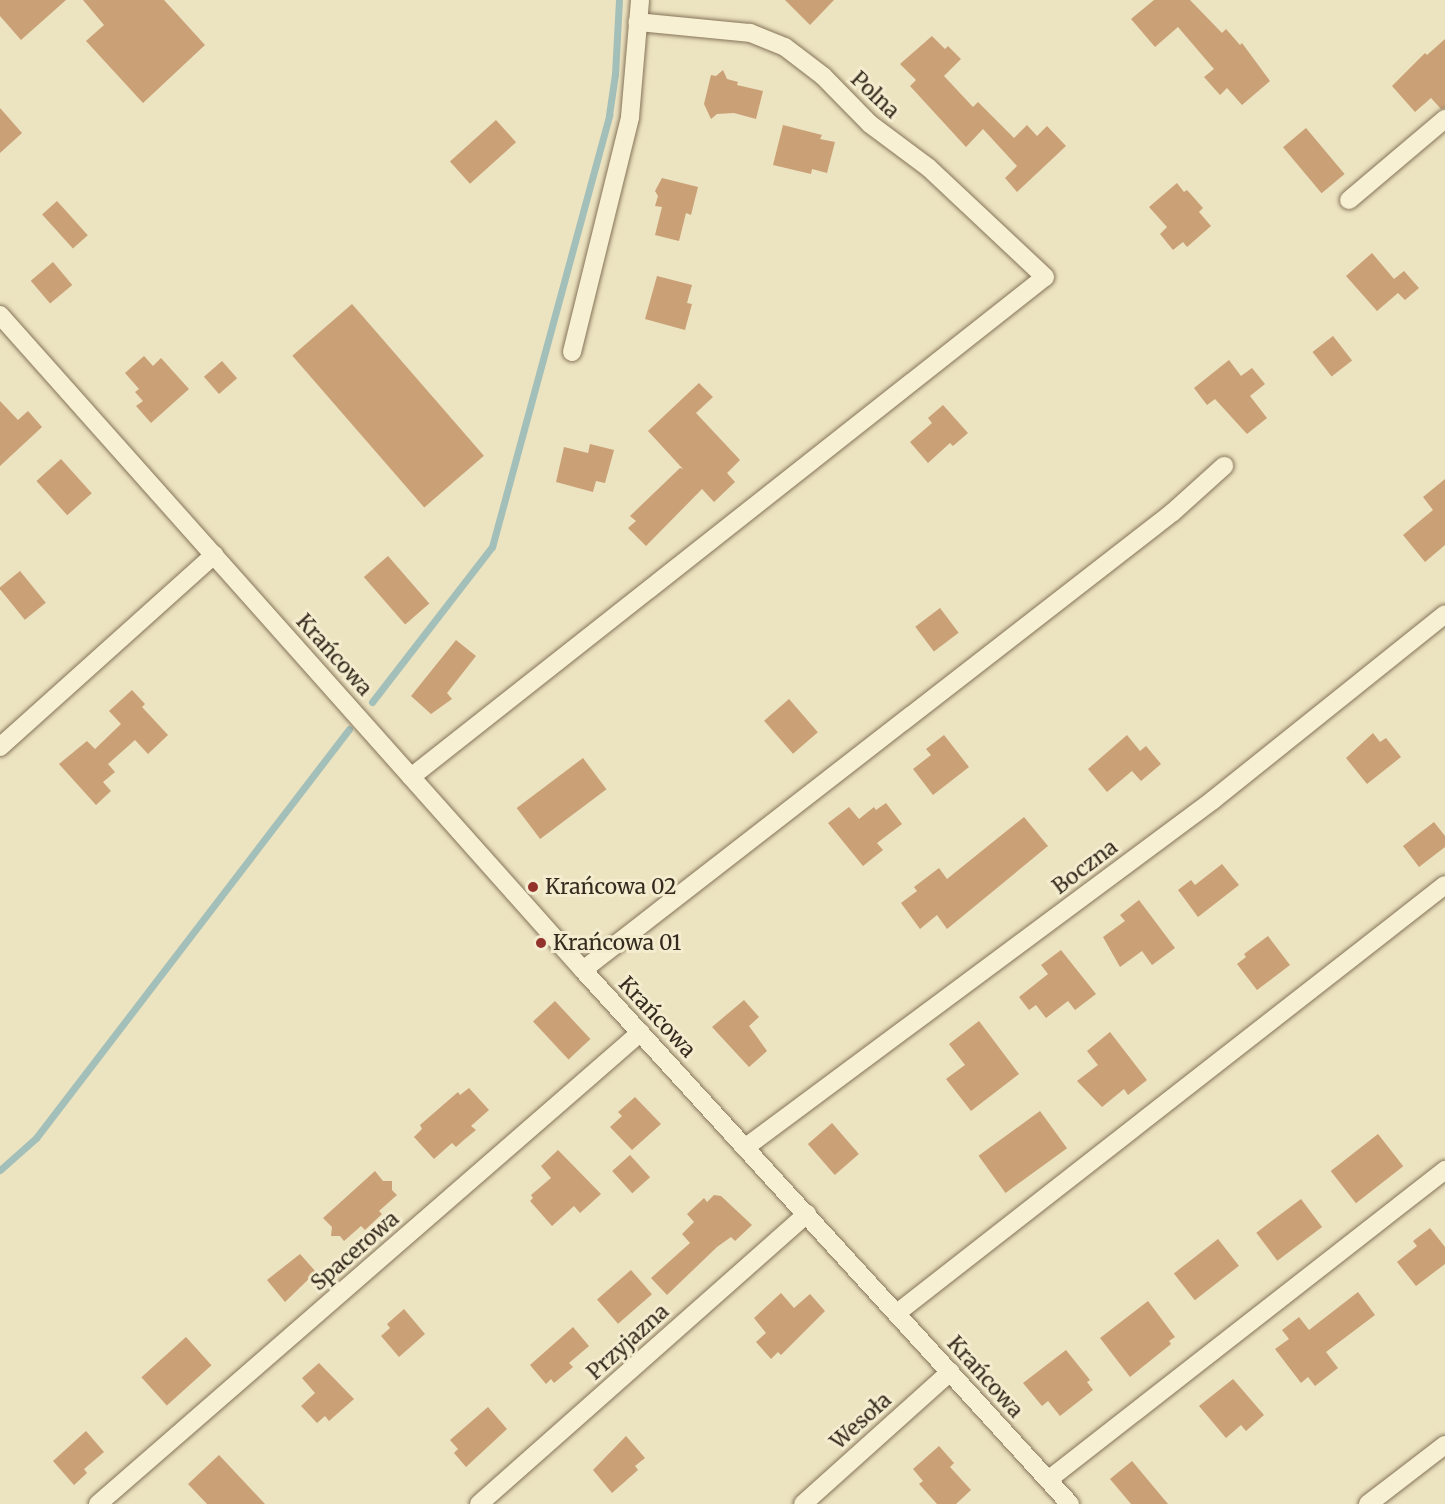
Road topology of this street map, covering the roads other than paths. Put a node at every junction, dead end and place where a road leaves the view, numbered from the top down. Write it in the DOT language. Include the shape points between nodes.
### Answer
graph roads {
  1 [pos="640,0"];
  2 [pos="638,22"];
  3 [pos="1445,119"];
  4 [pos="1349,201"];
  5 [pos="0,315"];
  6 [pos="572,352"];
  7 [pos="1224,466"];
  8 [pos="214,555"];
  9 [pos="1445,614"];
  10 [pos="0,747"];
  11 [pos="411,777"];
  12 [pos="1445,885"];
  13 [pos="582,970"];
  14 [pos="641,1032"];
  15 [pos="746,1147"];
  16 [pos="1445,1170"];
  17 [pos="807,1214"];
  18 [pos="897,1313"];
  19 [pos="950,1372"];
  20 [pos="1445,1445"];
  21 [pos="1048,1480"];
  22 [pos="98,1504"];
  23 [pos="479,1504"];
  24 [pos="802,1504"];
  25 [pos="1070,1504"];
  26 [pos="1368,1504"];
  1 -- 2 [label="street"];
  2 -- 6 [label="street" via="630,117"];
  2 -- 11 [label="street, Polna" via="750,33 785,47 823,76 870,124 929,168 1045,277"];
  3 -- 4 [label="street"];
  5 -- 8 [label="street, Krańcowa"];
  7 -- 13 [label="street" via="1173,512"];
  8 -- 10 [label="street"];
  8 -- 11 [label="street, Krańcowa"];
  9 -- 15 [label="street, Boczna" via="1213,800"];
  11 -- 13 [label="street, Krańcowa"];
  12 -- 18 [label="street"];
  13 -- 14 [label="street, Krańcowa"];
  14 -- 15 [label="street, Krańcowa"];
  14 -- 22 [label="street, Spacerowa"];
  15 -- 17 [label="street, Krańcowa"];
  16 -- 21 [label="street"];
  17 -- 18 [label="street, Krańcowa"];
  17 -- 23 [label="street, Przyjazna"];
  18 -- 19 [label="street, Krańcowa"];
  19 -- 21 [label="street, Krańcowa"];
  19 -- 24 [label="street, Wesoła"];
  20 -- 26 [label="street"];
  21 -- 25 [label="street, Krańcowa"];
}
